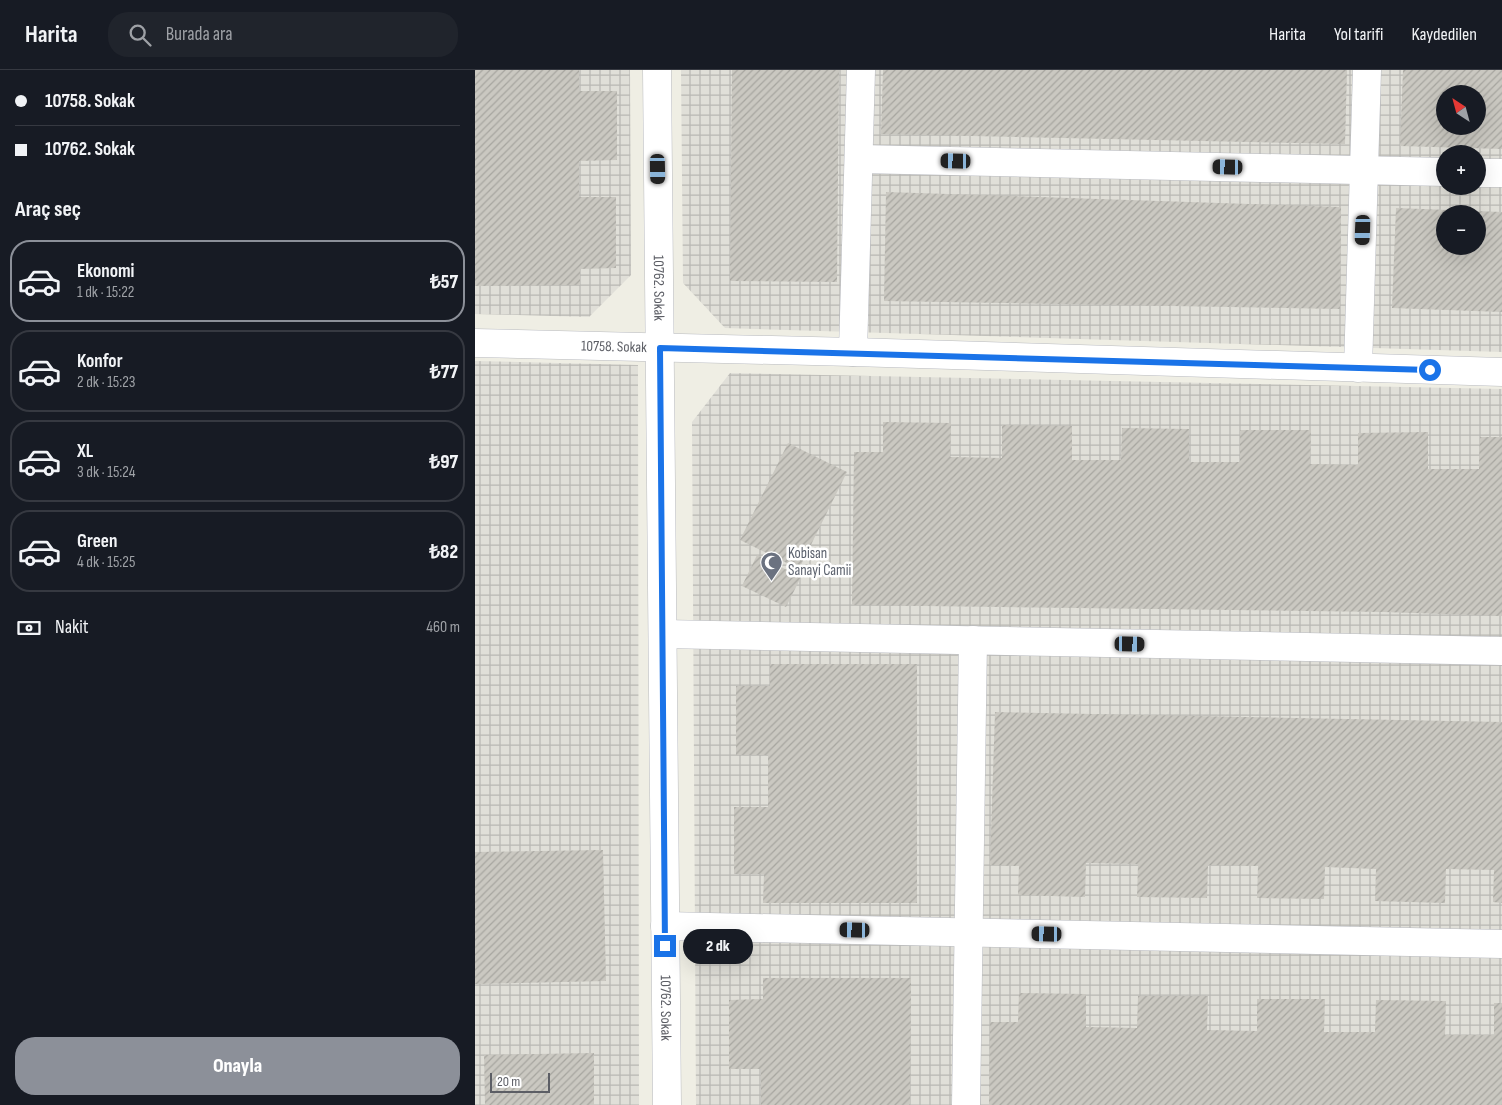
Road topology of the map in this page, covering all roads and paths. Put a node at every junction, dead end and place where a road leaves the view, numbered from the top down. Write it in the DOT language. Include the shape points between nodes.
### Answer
graph roads {
  1 [pos="657,70"];
  2 [pos="861,70"];
  3 [pos="1367,70"];
  4 [pos="859,159"];
  5 [pos="1365,170"];
  6 [pos="1436,172"];
  7 [pos="1486,173"];
  8 [pos="1502,173"];
  9 [pos="475,343"];
  10 [pos="660,348"];
  11 [pos="853,352"];
  12 [pos="1358,368"];
  13 [pos="1502,372"];
  14 [pos="663,634"];
  15 [pos="973,640"];
  16 [pos="1502,651"];
  17 [pos="665,926"];
  18 [pos="969,932"];
  19 [pos="1502,944"];
  20 [pos="667,1105"];
  21 [pos="966,1105"];
  1 -- 10 [label="street, 10762. Sokak"];
  2 -- 4 [label="street"];
  3 -- 5 [label="street"];
  4 -- 5 [label="street"];
  4 -- 11 [label="street"];
  5 -- 6 [label="street"];
  5 -- 12 [label="street"];
  7 -- 8 [label="street"];
  9 -- 10 [label="street, 10758. Sokak"];
  10 -- 11 [label="street, 10758. Sokak"];
  10 -- 14 [label="street, 10762. Sokak"];
  11 -- 12 [label="street, 10758. Sokak"];
  12 -- 13 [label="street, 10758. Sokak"];
  14 -- 15 [label="street"];
  14 -- 17 [label="street, 10762. Sokak"];
  15 -- 16 [label="street"];
  15 -- 18 [label="street"];
  17 -- 18 [label="street"];
  17 -- 20 [label="street, 10762. Sokak"];
  18 -- 19 [label="street"];
  18 -- 21 [label="street"];
}
